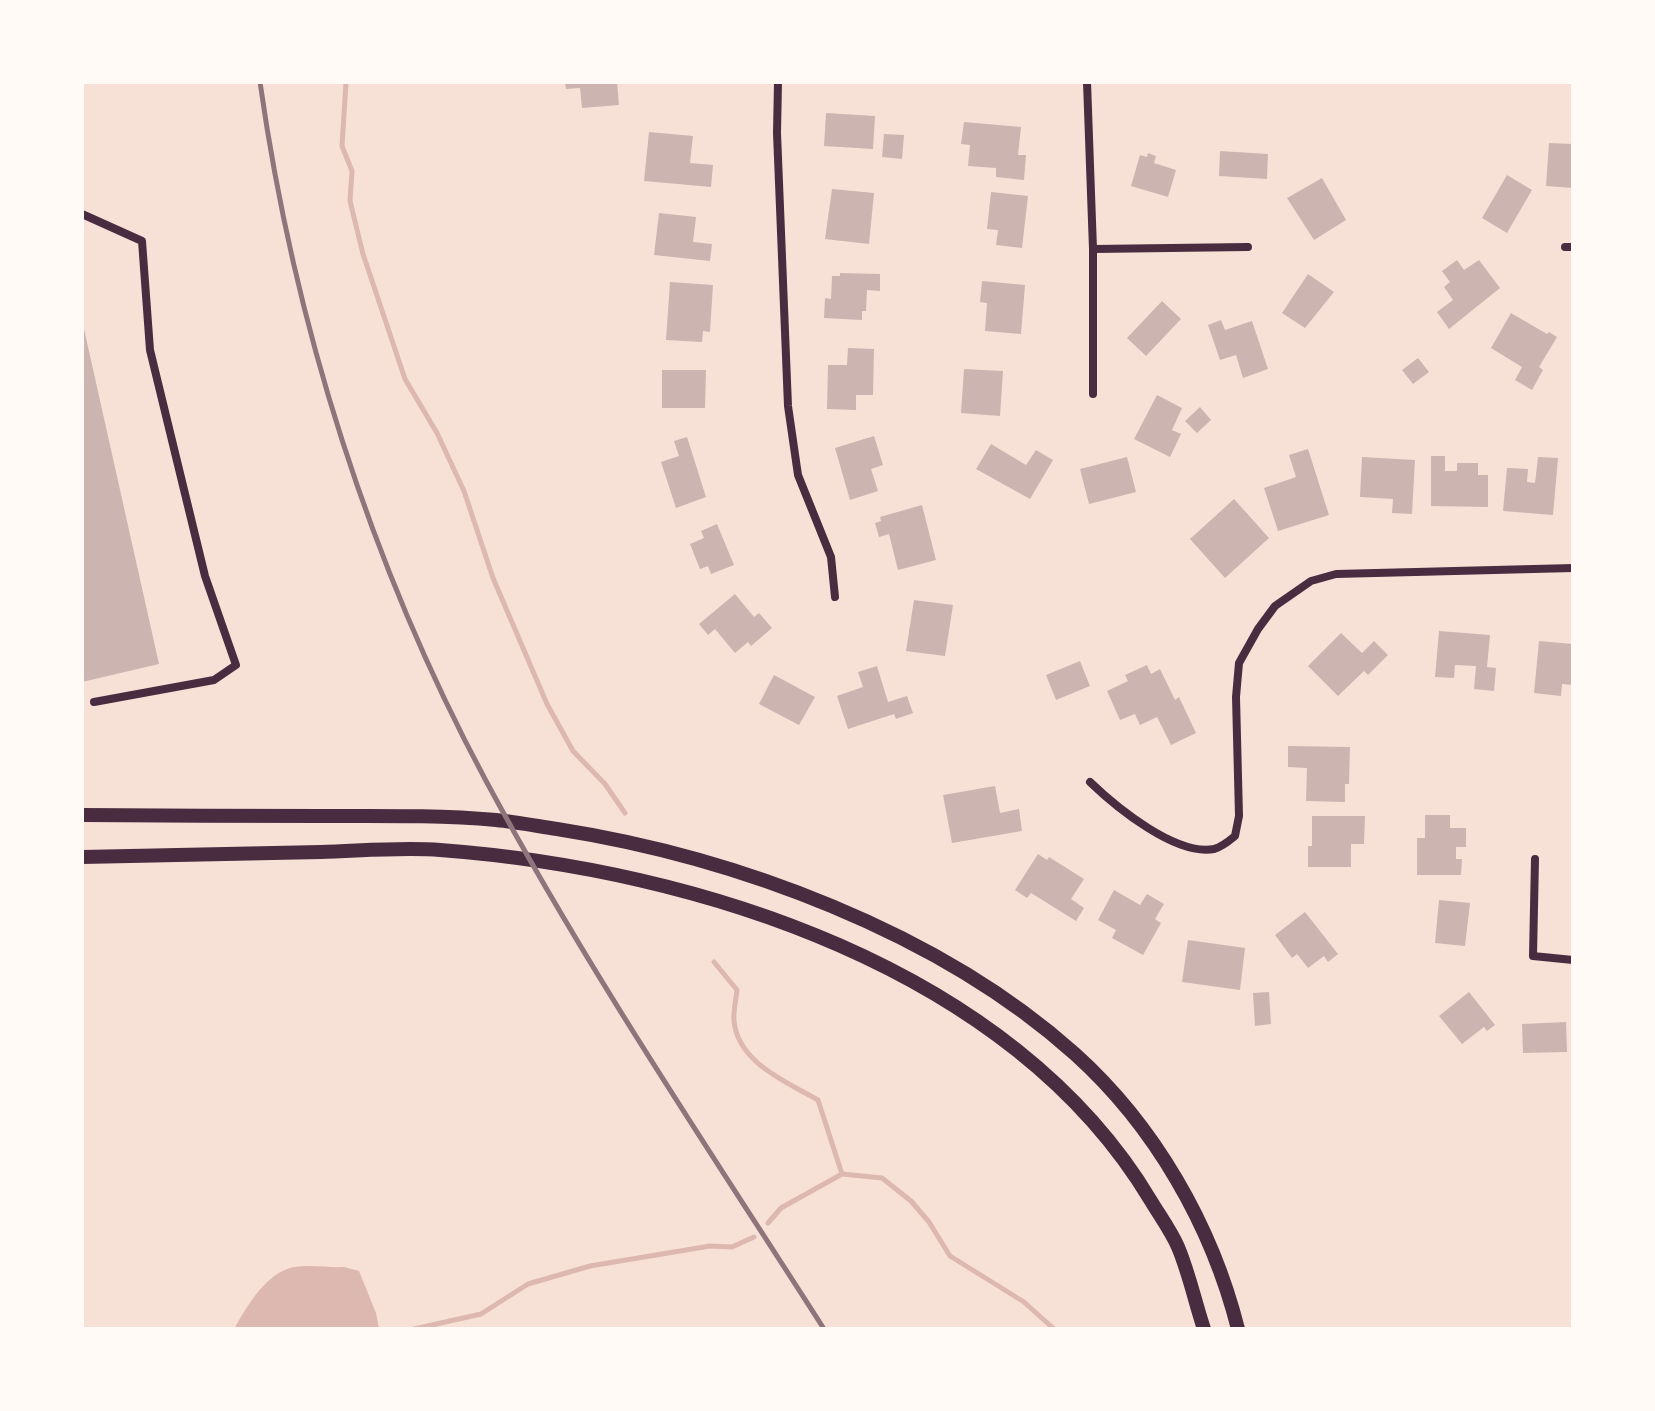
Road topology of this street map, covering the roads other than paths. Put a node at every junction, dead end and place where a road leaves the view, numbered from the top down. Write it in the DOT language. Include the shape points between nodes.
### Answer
graph roads {
  1 [pos="778,82"];
  2 [pos="1087,82"];
  3 [pos="82,214"];
  4 [pos="1248,247"];
  5 [pos="1093,249"];
  6 [pos="1093,394"];
  7 [pos="1573,568"];
  8 [pos="835,597"];
  9 [pos="94,702"];
  10 [pos="1090,782"];
  11 [pos="82,815"];
  12 [pos="82,857"];
  13 [pos="1535,859"];
  14 [pos="1573,960"];
  15 [pos="1204,1329"];
  16 [pos="1238,1329"];
  1 -- 8 [label="street" via="788,406 798,475 831,557"];
  2 -- 5 [label="street"];
  3 -- 9 [label="street" via="142,241 150,350 205,576 236,665 214,680"];
  4 -- 5 [label="street"];
  5 -- 6 [label="street"];
  7 -- 10 [label="street" via="1336,574 1311,581 1275,606 1239,663 1239,816 1235,836 1218,849 1197,851 1168,840"];
  11 -- 16 [label="main road" via="498,820 606,837 742,872 820,903 975,980 1077,1055 1172,1171 1203,1227"];
  12 -- 15 [label="main road" via="435,850 510,856 631,877 749,909 816,936 933,994 985,1026 1056,1082 1137,1178 1178,1246"];
  13 -- 14 [label="street" via="1533,956"];
}
